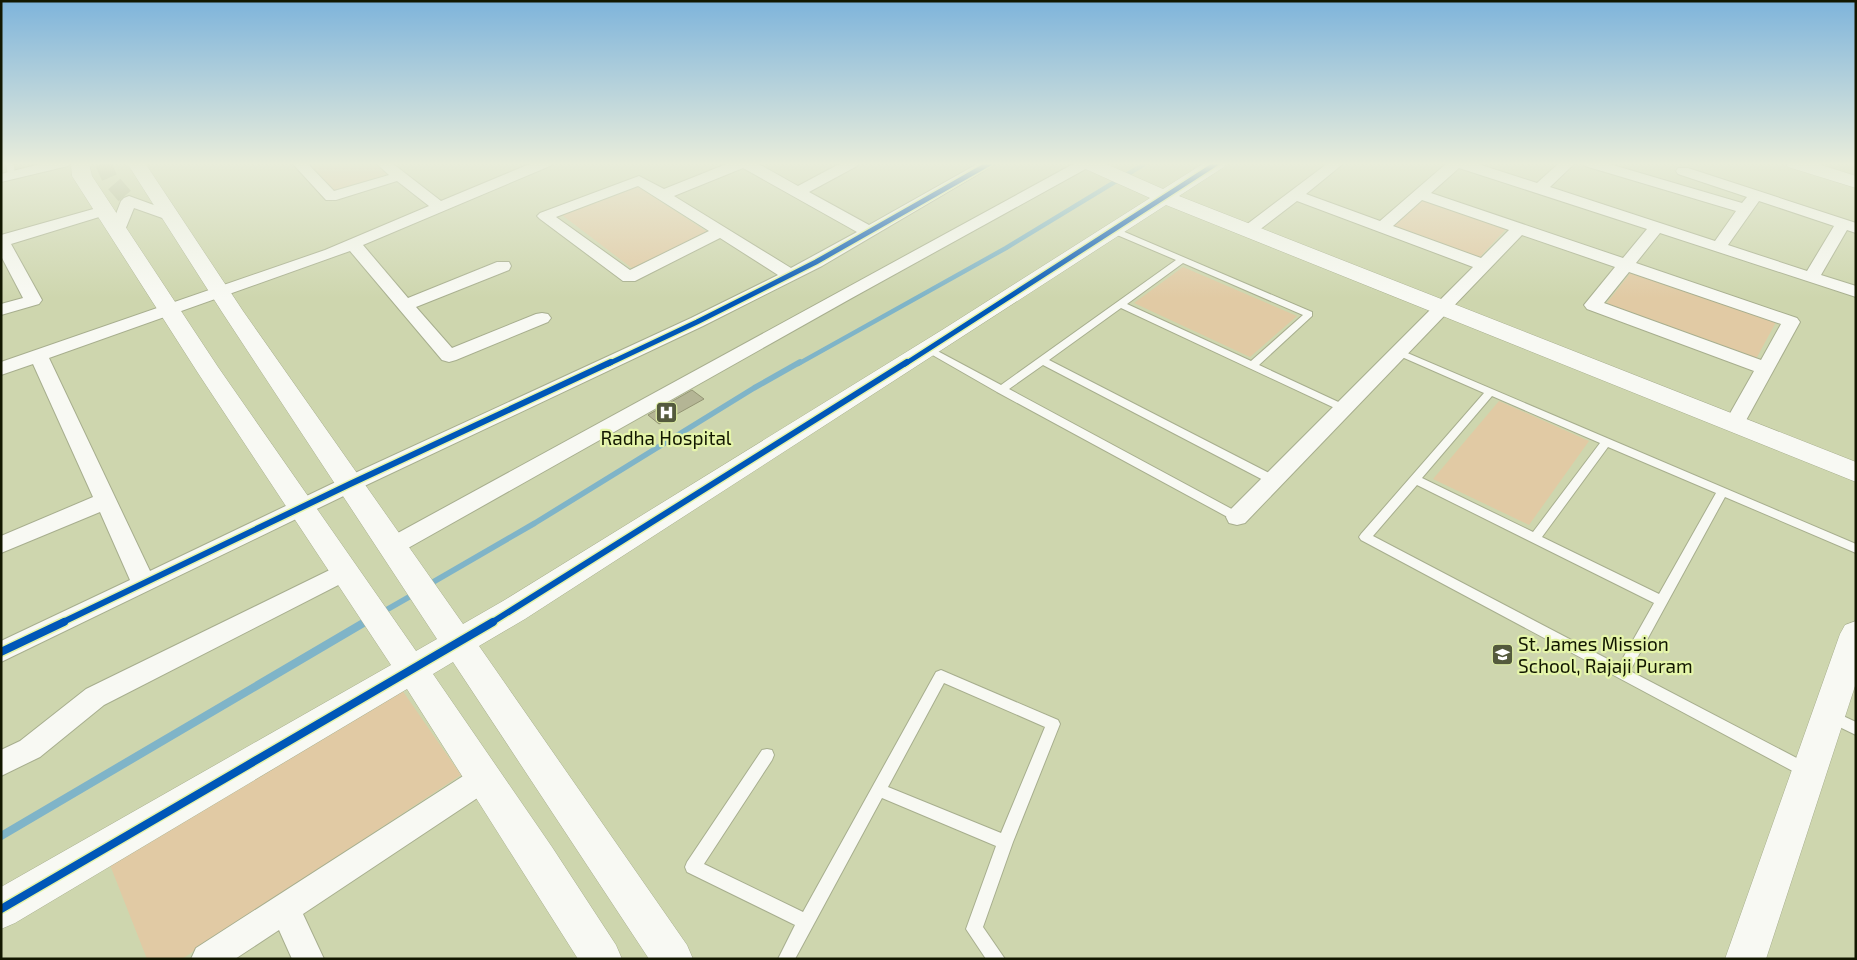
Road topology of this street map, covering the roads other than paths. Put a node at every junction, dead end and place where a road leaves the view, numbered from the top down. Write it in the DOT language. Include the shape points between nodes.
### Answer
graph roads {
  1 [pos="102,208"];
  2 [pos="126,208"];
  3 [pos="149,208"];
  4 [pos="164,208"];
  5 [pos="440,208"];
  6 [pos="567,208"];
  7 [pos="685,208"];
  8 [pos="825,208"];
  9 [pos="911,208"];
  10 [pos="1005,208"];
  11 [pos="1147,208"];
  12 [pos="1191,208"];
  13 [pos="1279,208"];
  14 [pos="1330,208"];
  15 [pos="1404,208"];
  16 [pos="1459,208"];
  17 [pos="1598,208"];
  18 [pos="1741,208"];
  19 [pos="1794,208"];
  20 [pos="1745,209"];
  21 [pos="104,211"];
  22 [pos="168,214"];
  23 [pos="1849,226"];
  24 [pos="1382,227"];
  25 [pos="1657,227"];
  26 [pos="1519,229"];
  27 [pos="1112,230"];
  28 [pos="721,231"];
  29 [pos="1248,231"];
  30 [pos="117,232"];
  31 [pos="869,232"];
  32 [pos="2,242"];
  33 [pos="354,244"];
  34 [pos="1719,247"];
  35 [pos="1182,260"];
  36 [pos="1484,265"];
  37 [pos="503,266"];
  38 [pos="1625,266"];
  39 [pos="790,275"];
  40 [pos="1812,277"];
  41 [pos="219,291"];
  42 [pos="1856,292"];
  43 [pos="1120,304"];
  44 [pos="406,305"];
  45 [pos="1442,308"];
  46 [pos="1,310"];
  47 [pos="168,310"];
  48 [pos="542,318"];
  49 [pos="926,349"];
  50 [pos="1398,352"];
  51 [pos="39,356"];
  52 [pos="1042,360"];
  53 [pos="1252,366"];
  54 [pos="1765,368"];
  55 [pos="1,369"];
  56 [pos="1001,390"];
  57 [pos="1490,392"];
  58 [pos="1343,408"];
  59 [pos="1734,424"];
  60 [pos="1606,442"];
  61 [pos="1856,473"];
  62 [pos="1415,479"];
  63 [pos="1273,480"];
  64 [pos="350,484"];
  65 [pos="1722,492"];
  66 [pos="105,501"];
  67 [pos="303,508"];
  68 [pos="1237,517"];
  69 [pos="1535,538"];
  70 [pos="1,544"];
  71 [pos="392,546"];
  72 [pos="1856,549"];
  73 [pos="346,571"];
  74 [pos="144,584"];
  75 [pos="1662,601"];
  76 [pos="1856,634"];
  77 [pos="458,642"];
  78 [pos="1,652"];
  79 [pos="412,669"];
  80 [pos="1622,673"];
  81 [pos="1842,722"];
  82 [pos="767,755"];
  83 [pos="1,764"];
  84 [pos="1809,772"];
  85 [pos="484,778"];
  86 [pos="878,790"];
  87 [pos="1005,842"];
  88 [pos="285,908"];
  89 [pos="1,909"];
  90 [pos="806,922"];
  91 [pos="208,959"];
  92 [pos="308,959"];
  93 [pos="602,959"];
  94 [pos="673,959"];
  95 [pos="786,959"];
  96 [pos="997,959"];
  97 [pos="1745,959"];
  1 -- 21 [label="street"];
  2 -- 30 [label="street"];
  3 -- 22 [label="street"];
  4 -- 22 [label="street"];
  5 -- 33 [label="street"];
  6 -- 28 [label="street" via="546,216 629,277"];
  7 -- 28 [label="street"];
  8 -- 31 [label="street"];
  9 -- 31 [label="street"];
  10 -- 71 [label="street"];
  11 -- 27 [label="street"];
  12 -- 29 [label="street"];
  13 -- 29 [label="street"];
  14 -- 24 [label="street"];
  15 -- 24 [label="street"];
  16 -- 26 [label="street"];
  17 -- 25 [label="street"];
  18 -- 20 [label="street"];
  19 -- 23 [label="street"];
  20 -- 34 [label="street"];
  21 -- 30 [label="street"];
  21 -- 32 [label="street"];
  22 -- 41 [label="street"];
  23 -- 40 [label="street"];
  24 -- 36 [label="street"];
  25 -- 34 [label="street"];
  25 -- 38 [label="street"];
  26 -- 36 [label="street"];
  26 -- 38 [label="street"];
  27 -- 35 [label="lane"];
  27 -- 49 [label="street"];
  28 -- 39 [label="street"];
  29 -- 45 [label="street"];
  30 -- 47 [label="street"];
  31 -- 39 [label="street"];
  32 -- 46 [label="street" via="33,300"];
  33 -- 41 [label="street"];
  33 -- 44 [label="street"];
  34 -- 40 [label="street"];
  35 -- 43 [label="lane"];
  35 -- 53 [label="lane" via="1310,314"];
  36 -- 45 [label="street"];
  37 -- 44 [label="street"];
  38 -- 54 [label="street" via="1791,322"];
  38 -- 54 [label="street" via="1593,305"];
  39 -- 64 [label="street" via="697,322"];
  40 -- 42 [label="street"];
  41 -- 47 [label="street"];
  41 -- 64 [label="street"];
  43 -- 52 [label="lane"];
  43 -- 53 [label="lane"];
  44 -- 48 [label="street" via="449,356"];
  45 -- 50 [label="street"];
  45 -- 59 [label="street"];
  47 -- 51 [label="street"];
  47 -- 67 [label="street"];
  49 -- 56 [label="lane"];
  49 -- 77 [label="street" via="514,610"];
  50 -- 57 [label="lane"];
  50 -- 58 [label="street"];
  51 -- 55 [label="street"];
  51 -- 66 [label="street"];
  52 -- 56 [label="lane"];
  52 -- 63 [label="lane"];
  53 -- 58 [label="lane"];
  54 -- 59 [label="street"];
  56 -- 68 [label="lane"];
  57 -- 60 [label="lane"];
  57 -- 62 [label="lane"];
  58 -- 63 [label="street"];
  59 -- 61 [label="street"];
  60 -- 65 [label="lane"];
  60 -- 69 [label="lane"];
  62 -- 69 [label="lane"];
  62 -- 80 [label="lane" via="1365,537"];
  63 -- 68 [label="street"];
  64 -- 67 [label="street"];
  64 -- 71 [label="street"];
  65 -- 72 [label="lane"];
  65 -- 75 [label="lane"];
  66 -- 70 [label="street"];
  66 -- 74 [label="street"];
  67 -- 73 [label="street"];
  67 -- 74 [label="street"];
  69 -- 75 [label="lane"];
  71 -- 77 [label="street"];
  73 -- 79 [label="street"];
  73 -- 83 [label="street" via="95,696 30,749"];
  74 -- 78 [label="street"];
  75 -- 80 [label="lane"];
  76 -- 81 [label="street"];
  77 -- 79 [label="street"];
  77 -- 94 [label="street"];
  79 -- 85 [label="street"];
  79 -- 89 [label="street"];
  80 -- 84 [label="lane"];
  81 -- 84 [label="street"];
  82 -- 90 [label="lane" via="693,867"];
  84 -- 97 [label="street"];
  85 -- 88 [label="street"];
  85 -- 93 [label="street"];
  86 -- 87 [label="lane"];
  86 -- 87 [label="lane" via="941,676 1053,724"];
  86 -- 90 [label="lane"];
  87 -- 96 [label="lane" via="974,928"];
  88 -- 91 [label="street"];
  88 -- 92 [label="street"];
  90 -- 95 [label="lane"];
}
